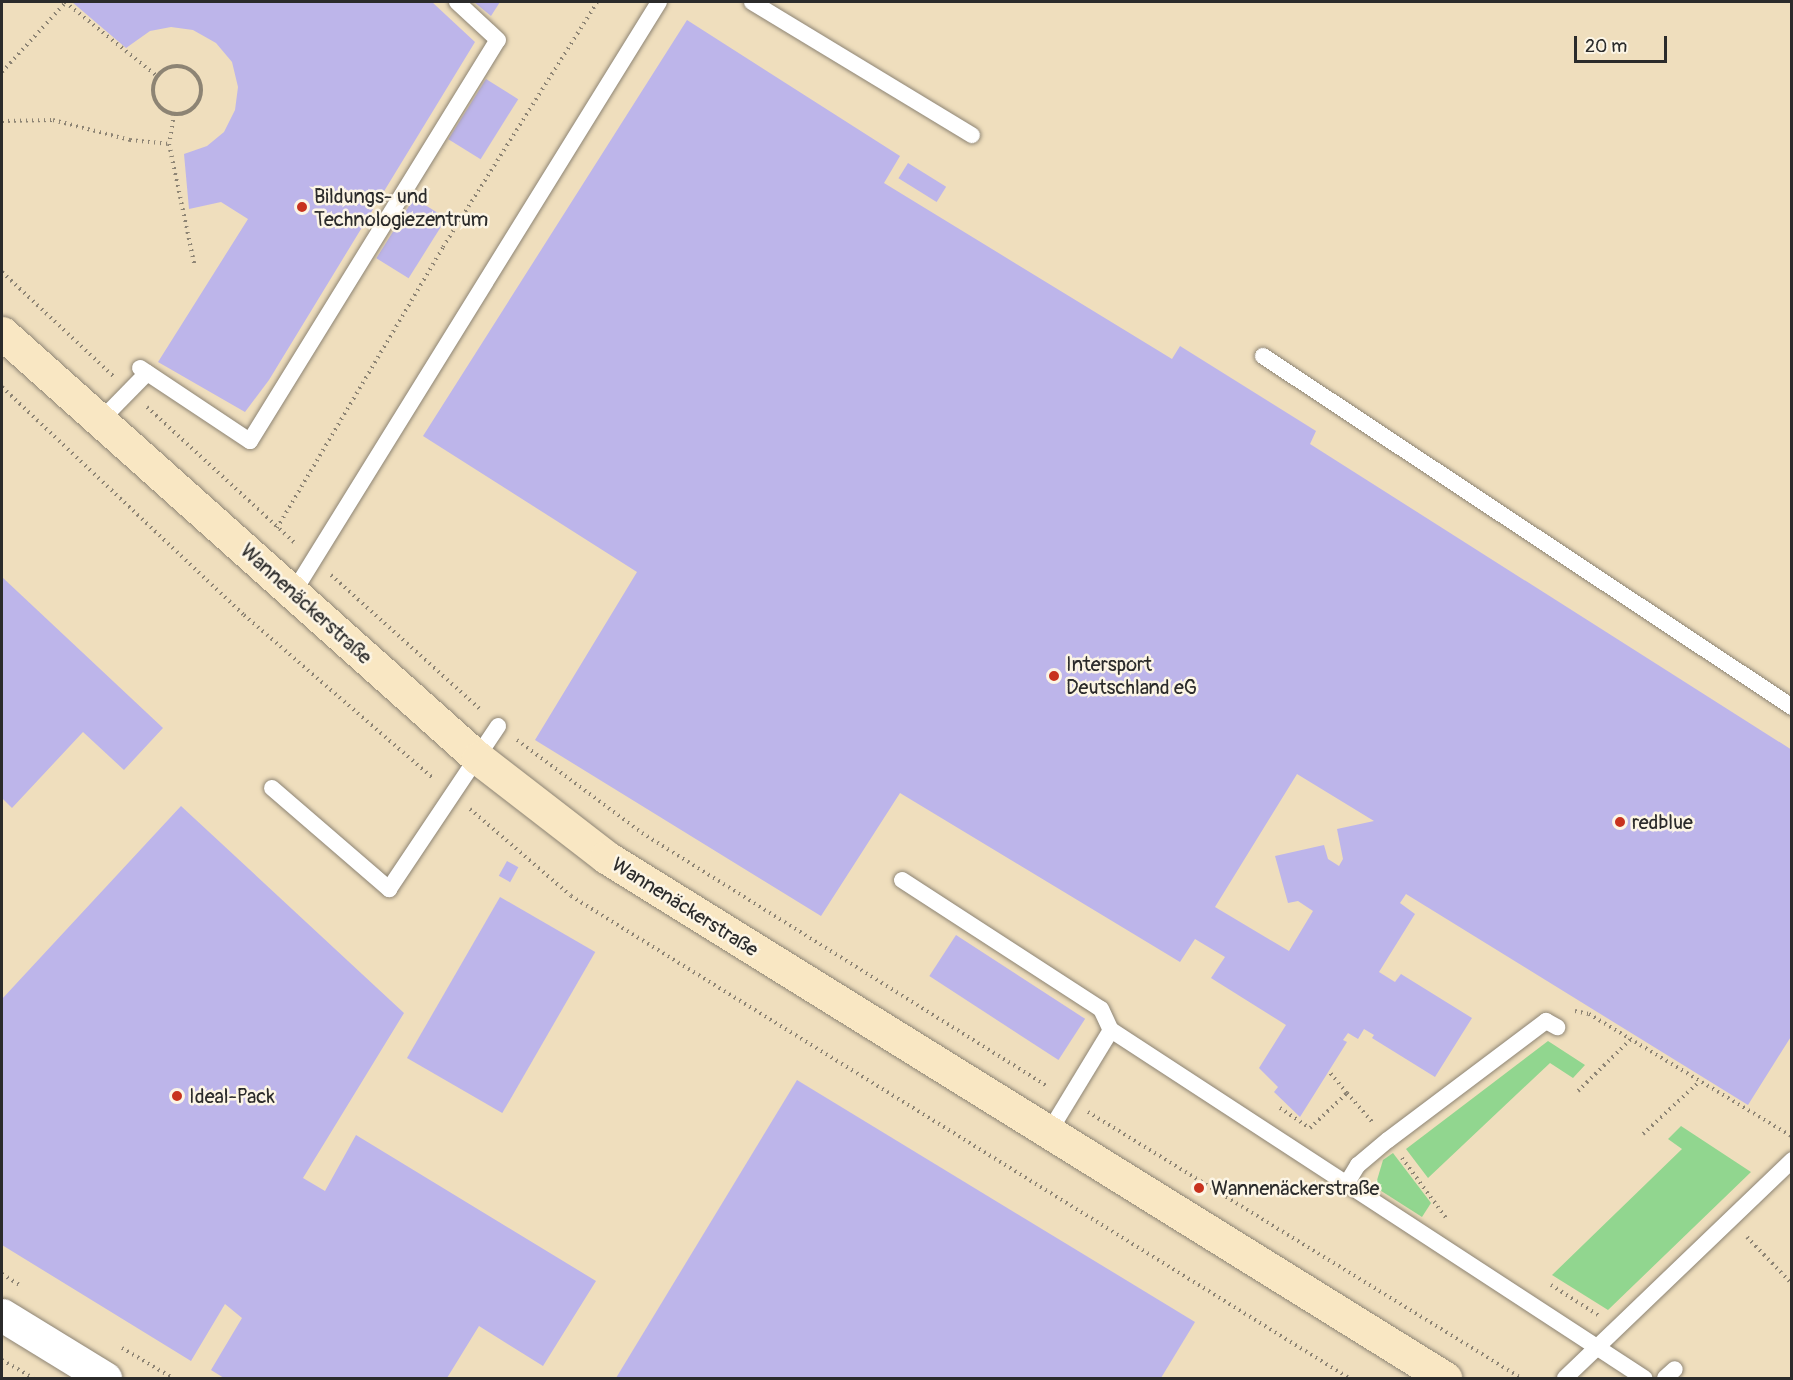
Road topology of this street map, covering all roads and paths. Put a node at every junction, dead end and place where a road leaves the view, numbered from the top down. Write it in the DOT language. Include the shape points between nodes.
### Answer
graph roads {
  1 [pos="66,2"];
  2 [pos="457,2"];
  3 [pos="597,2"];
  4 [pos="659,2"];
  5 [pos="752,2"];
  6 [pos="2,72"];
  7 [pos="157,76"];
  8 [pos="174,114"];
  9 [pos="2,121"];
  10 [pos="972,135"];
  11 [pos="170,144"];
  12 [pos="194,263"];
  13 [pos="2,272"];
  14 [pos="2,333"];
  15 [pos="1263,356"];
  16 [pos="130,391"];
  17 [pos="101,420"];
  18 [pos="278,527"];
  19 [pos="313,559"];
  20 [pos="260,563"];
  21 [pos="293,593"];
  22 [pos="1791,707"];
  23 [pos="498,726"];
  24 [pos="478,758"];
  25 [pos="272,788"];
  26 [pos="902,880"];
  27 [pos="1589,1014"];
  28 [pos="1557,1027"];
  29 [pos="1111,1030"];
  30 [pos="1631,1039"];
  31 [pos="1330,1072"];
  32 [pos="1700,1081"];
  33 [pos="1578,1090"];
  34 [pos="1347,1093"];
  35 [pos="1068,1100"];
  36 [pos="1274,1105"];
  37 [pos="1049,1132"];
  38 [pos="1643,1134"];
  39 [pos="1791,1137"];
  40 [pos="1388,1140"];
  41 [pos="1791,1160"];
  42 [pos="1347,1183"];
  43 [pos="1446,1218"];
  44 [pos="1730,1220"];
  45 [pos="1791,1284"];
  46 [pos="2,1316"];
  47 [pos="1598,1347"];
  48 [pos="2,1360"];
  49 [pos="33,1378"];
  50 [pos="105,1378"];
  51 [pos="1445,1378"];
  52 [pos="1521,1378"];
  53 [pos="1565,1378"];
  54 [pos="1644,1378"];
  1 -- 6 [label="path"];
  1 -- 7 [label="path"];
  2 -- 16 [label="lane" via="498,40 250,441 143,371"];
  3 -- 18 [label="path" via="443,247"];
  4 -- 19 [label="lane"];
  5 -- 10 [label="lane"];
  7 -- 8 [label="path" via="153,87 155,100 164,111"];
  7 -- 8 [label="path" via="171,66 183,66 200,81 196,105"];
  8 -- 11 [label="path"];
  9 -- 11 [label="path" via="53,120 129,140"];
  11 -- 12 [label="path"];
  13 -- 16 [label="path"];
  14 -- 17 [label="street, Wannenäckerstraße"];
  15 -- 22 [label="lane"];
  16 -- 17 [label="lane"];
  16 -- 18 [label="path"];
  17 -- 20 [label="street, Wannenäckerstraße"];
  18 -- 19 [label="path"];
  18 -- 20 [label="path"];
  19 -- 21 [label="lane"];
  19 -- 23 [label="path"];
  20 -- 21 [label="street, Wannenäckerstraße"];
  21 -- 24 [label="street, Wannenäckerstraße"];
  23 -- 24 [label="lane"];
  23 -- 35 [label="path" via="642,833"];
  24 -- 25 [label="lane" via="389,889"];
  24 -- 37 [label="street, Wannenäckerstraße" via="606,857"];
  26 -- 29 [label="lane" via="1101,1009"];
  27 -- 30 [label="path"];
  28 -- 40 [label="lane" via="1546,1021"];
  29 -- 35 [label="lane"];
  29 -- 42 [label="lane"];
  30 -- 32 [label="path"];
  30 -- 33 [label="path"];
  31 -- 34 [label="path"];
  32 -- 38 [label="path"];
  32 -- 39 [label="path"];
  34 -- 36 [label="path" via="1310,1128"];
  34 -- 40 [label="path"];
  35 -- 37 [label="lane"];
  35 -- 52 [label="path"];
  37 -- 51 [label="street, Wannenäckerstraße"];
  40 -- 42 [label="lane" via="1358,1165"];
  40 -- 43 [label="path"];
  41 -- 44 [label="lane"];
  42 -- 47 [label="lane"];
  44 -- 45 [label="path"];
  44 -- 47 [label="lane"];
  46 -- 50 [label="street"];
  47 -- 53 [label="lane"];
  47 -- 54 [label="lane"];
  48 -- 49 [label="path"];
}
